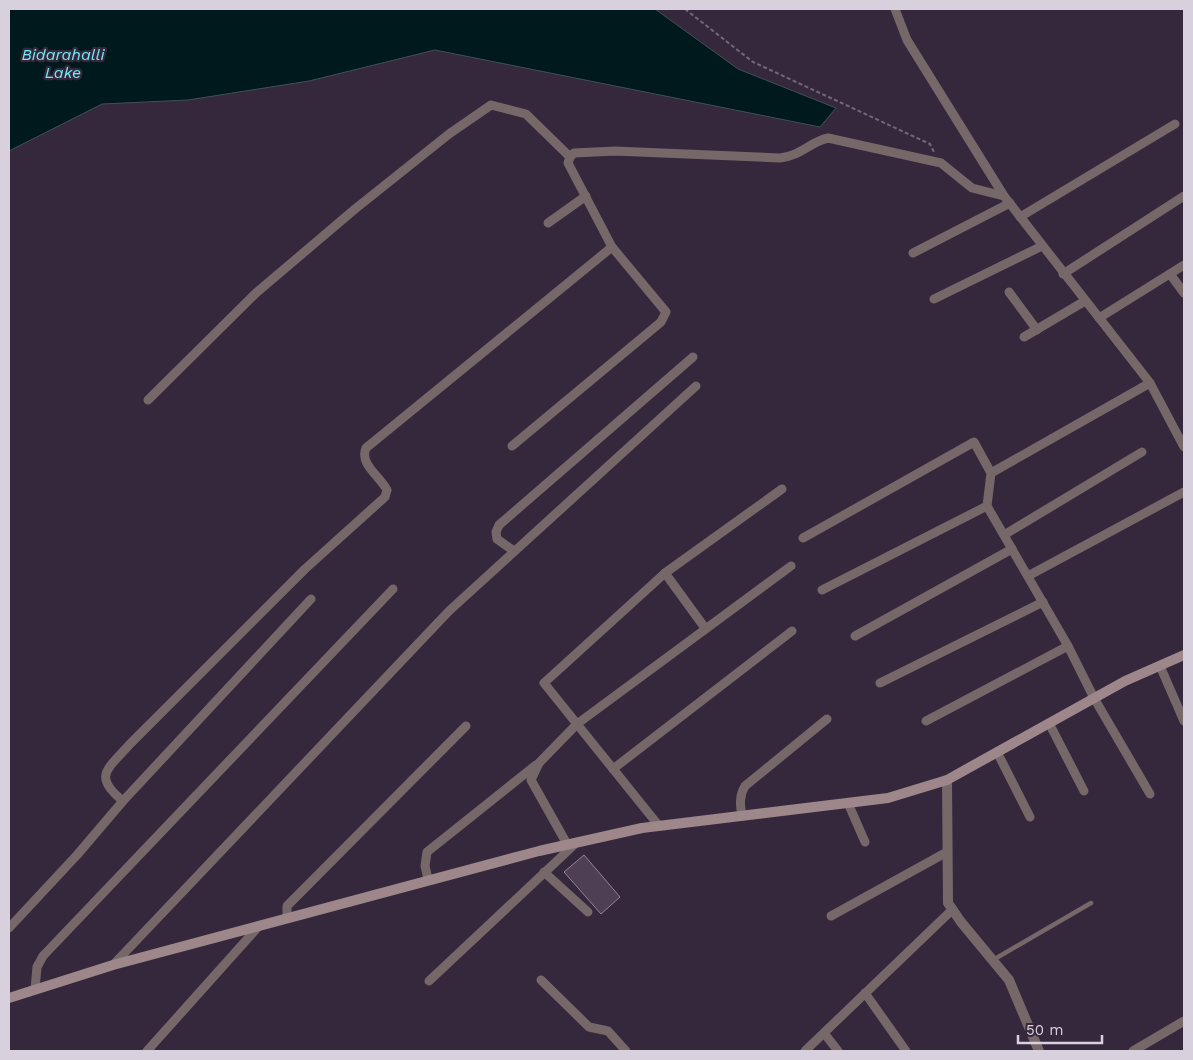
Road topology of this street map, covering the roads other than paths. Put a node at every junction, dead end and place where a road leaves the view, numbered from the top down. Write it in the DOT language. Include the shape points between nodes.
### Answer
graph roads {
  1 [pos="895,9"];
  2 [pos="1175,124"];
  3 [pos="570,157"];
  4 [pos="586,196"];
  5 [pos="1184,196"];
  6 [pos="1007,199"];
  7 [pos="1020,217"];
  8 [pos="548,223"];
  9 [pos="1042,246"];
  10 [pos="612,247"];
  11 [pos="913,253"];
  12 [pos="1184,265"];
  13 [pos="1063,274"];
  14 [pos="1170,274"];
  15 [pos="1009,292"];
  16 [pos="1184,293"];
  17 [pos="934,299"];
  18 [pos="1085,301"];
  19 [pos="1098,318"];
  20 [pos="1037,330"];
  21 [pos="1024,338"];
  22 [pos="693,357"];
  23 [pos="1150,383"];
  24 [pos="696,386"];
  25 [pos="148,400"];
  26 [pos="512,446"];
  27 [pos="1184,447"];
  28 [pos="1142,452"];
  29 [pos="991,473"];
  30 [pos="782,489"];
  31 [pos="1184,492"];
  32 [pos="987,506"];
  33 [pos="1004,535"];
  34 [pos="802,538"];
  35 [pos="1012,549"];
  36 [pos="514,551"];
  37 [pos="791,566"];
  38 [pos="664,573"];
  39 [pos="1028,576"];
  40 [pos="393,589"];
  41 [pos="822,590"];
  42 [pos="311,599"];
  43 [pos="1043,602"];
  44 [pos="706,628"];
  45 [pos="792,631"];
  46 [pos="855,636"];
  47 [pos="1068,646"];
  48 [pos="1184,655"];
  49 [pos="1160,666"];
  50 [pos="880,683"];
  51 [pos="1094,698"];
  52 [pos="827,719"];
  53 [pos="1184,720"];
  54 [pos="926,721"];
  55 [pos="1049,723"];
  56 [pos="577,724"];
  57 [pos="466,726"];
  58 [pos="997,752"];
  59 [pos="539,763"];
  60 [pos="613,769"];
  61 [pos="947,780"];
  62 [pos="1084,791"];
  63 [pos="1150,794"];
  64 [pos="123,801"];
  65 [pos="848,803"];
  66 [pos="742,816"];
  67 [pos="1030,817"];
  68 [pos="659,826"];
  69 [pos="865,842"];
  70 [pos="571,844"];
  71 [pos="947,852"];
  72 [pos="544,872"];
  73 [pos="428,879"];
  74 [pos="1091,903"];
  75 [pos="952,910"];
  76 [pos="588,912"];
  77 [pos="831,916"];
  78 [pos="287,918"];
  79 [pos="258,926"];
  80 [pos="9,928"];
  81 [pos="993,960"];
  82 [pos="114,965"];
  83 [pos="541,980"];
  84 [pos="428,981"];
  85 [pos="36,990"];
  86 [pos="865,994"];
  87 [pos="9,998"];
  88 [pos="1184,1021"];
  89 [pos="824,1033"];
  90 [pos="146,1051"];
  91 [pos="626,1051"];
  92 [pos="805,1051"];
  93 [pos="838,1051"];
  94 [pos="906,1051"];
  95 [pos="1039,1051"];
  96 [pos="1133,1051"];
  1 -- 6 [label="street" via="906,40"];
  2 -- 7 [label="street"];
  3 -- 4 [label="street" via="568,163"];
  3 -- 6 [label="street" via="574,153 615,150 780,158 799,154 828,138 941,163 972,188"];
  3 -- 25 [label="street" via="526,114 491,105 355,209 256,293"];
  4 -- 8 [label="street"];
  4 -- 10 [label="street"];
  5 -- 13 [label="street"];
  6 -- 7 [label="street"];
  6 -- 11 [label="street"];
  7 -- 9 [label="street"];
  9 -- 13 [label="street"];
  9 -- 17 [label="street"];
  10 -- 26 [label="street" via="666,312 661,322"];
  10 -- 64 [label="street" via="366,448 364,461 383,483 387,490 385,496 298,576 105,772 108,787"];
  12 -- 14 [label="street"];
  13 -- 18 [label="street"];
  14 -- 16 [label="street"];
  14 -- 19 [label="street"];
  15 -- 20 [label="street"];
  18 -- 19 [label="street"];
  18 -- 20 [label="street"];
  19 -- 23 [label="street"];
  20 -- 21 [label="street"];
  22 -- 36 [label="street" via="499,526 497,539"];
  23 -- 27 [label="street"];
  23 -- 29 [label="street"];
  24 -- 36 [label="street"];
  28 -- 33 [label="street"];
  29 -- 32 [label="street"];
  29 -- 34 [label="street" via="974,442"];
  30 -- 38 [label="street"];
  31 -- 39 [label="street"];
  32 -- 33 [label="street"];
  32 -- 41 [label="street"];
  33 -- 35 [label="street"];
  35 -- 39 [label="street"];
  35 -- 46 [label="street"];
  36 -- 82 [label="street" via="444,616"];
  37 -- 44 [label="street"];
  38 -- 44 [label="street"];
  38 -- 56 [label="street" via="544,683"];
  39 -- 43 [label="street"];
  40 -- 85 [label="street" via="43,956 37,967"];
  42 -- 64 [label="street"];
  43 -- 47 [label="street"];
  43 -- 50 [label="street"];
  44 -- 56 [label="street"];
  45 -- 60 [label="street"];
  47 -- 51 [label="street"];
  47 -- 54 [label="street"];
  48 -- 49 [label="main road"];
  49 -- 51 [label="main road"];
  49 -- 53 [label="street"];
  51 -- 55 [label="main road"];
  51 -- 63 [label="street"];
  52 -- 66 [label="street" via="745,786 740,802"];
  55 -- 58 [label="main road"];
  55 -- 62 [label="street"];
  56 -- 59 [label="street"];
  56 -- 60 [label="street"];
  57 -- 78 [label="street" via="287,906"];
  58 -- 61 [label="main road"];
  58 -- 67 [label="street"];
  59 -- 70 [label="street" via="531,780"];
  59 -- 73 [label="street" via="427,852 425,866"];
  60 -- 68 [label="street"];
  61 -- 65 [label="main road" via="888,798"];
  61 -- 71 [label="street"];
  64 -- 80 [label="street"];
  65 -- 66 [label="main road"];
  65 -- 69 [label="street"];
  66 -- 68 [label="main road"];
  68 -- 70 [label="main road"];
  70 -- 72 [label="street"];
  70 -- 73 [label="main road"];
  71 -- 75 [label="street" via="948,904"];
  71 -- 77 [label="street"];
  72 -- 76 [label="street"];
  72 -- 84 [label="street"];
  73 -- 78 [label="main road"];
  74 -- 81 [label="lane"];
  75 -- 81 [label="street"];
  75 -- 86 [label="street"];
  78 -- 79 [label="main road"];
  79 -- 82 [label="main road"];
  79 -- 90 [label="street"];
  81 -- 95 [label="street" via="1009,980"];
  82 -- 85 [label="main road"];
  83 -- 91 [label="street" via="589,1027 608,1031"];
  85 -- 87 [label="main road"];
  86 -- 89 [label="street"];
  86 -- 94 [label="street"];
  88 -- 96 [label="street"];
  89 -- 92 [label="street"];
  89 -- 93 [label="street"];
}
